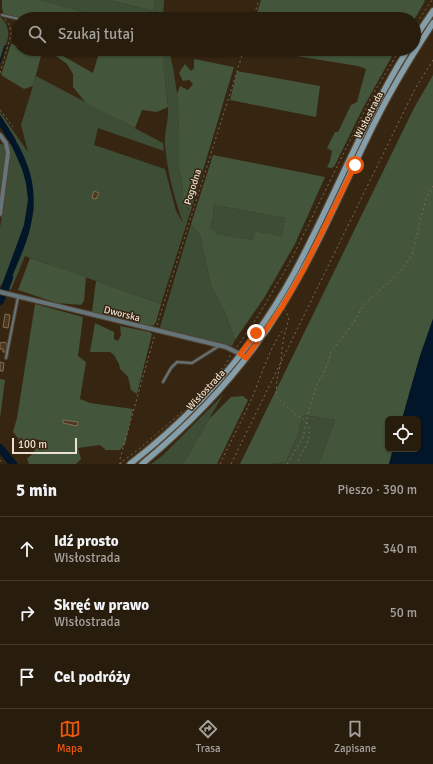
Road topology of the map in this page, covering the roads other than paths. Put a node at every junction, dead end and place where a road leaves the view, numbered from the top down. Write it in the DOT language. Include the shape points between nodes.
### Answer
graph roads {
  1 [pos="433,11"];
  2 [pos="2,14"];
  3 [pos="12,17"];
  4 [pos="433,23"];
  5 [pos="421,29"];
  6 [pos="421,42"];
  7 [pos="404,56"];
  8 [pos="412,56"];
  9 [pos="0,135"];
  10 [pos="0,214"];
  11 [pos="0,292"];
  12 [pos="18,296"];
  13 [pos="220,346"];
  14 [pos="240,354"];
  15 [pos="6,358"];
  16 [pos="246,358"];
  17 [pos="163,382"];
  18 [pos="130,464"];
  19 [pos="142,464"];
  1 -- 5 [label="main road"];
  2 -- 3 [label="lane"];
  4 -- 6 [label="main road, Wisłostrada"];
  7 -- 14 [label="main road, Wisłostrada" via="375,107 292,276"];
  8 -- 16 [label="main road, Wisłostrada" via="384,105 304,269 282,307"];
  9 -- 10 [label="street" via="6,143 8,152"];
  11 -- 12 [label="street, Dworska"];
  12 -- 13 [label="street, Dworska"];
  12 -- 15 [label="lane"];
  13 -- 14 [label="street, Dworska"];
  13 -- 17 [label="lane" via="192,362 177,362"];
  14 -- 16 [label="main road"];
  14 -- 18 [label="main road, Wisłostrada" via="177,424"];
  16 -- 19 [label="main road, Wisłostrada" via="198,412"];
}
